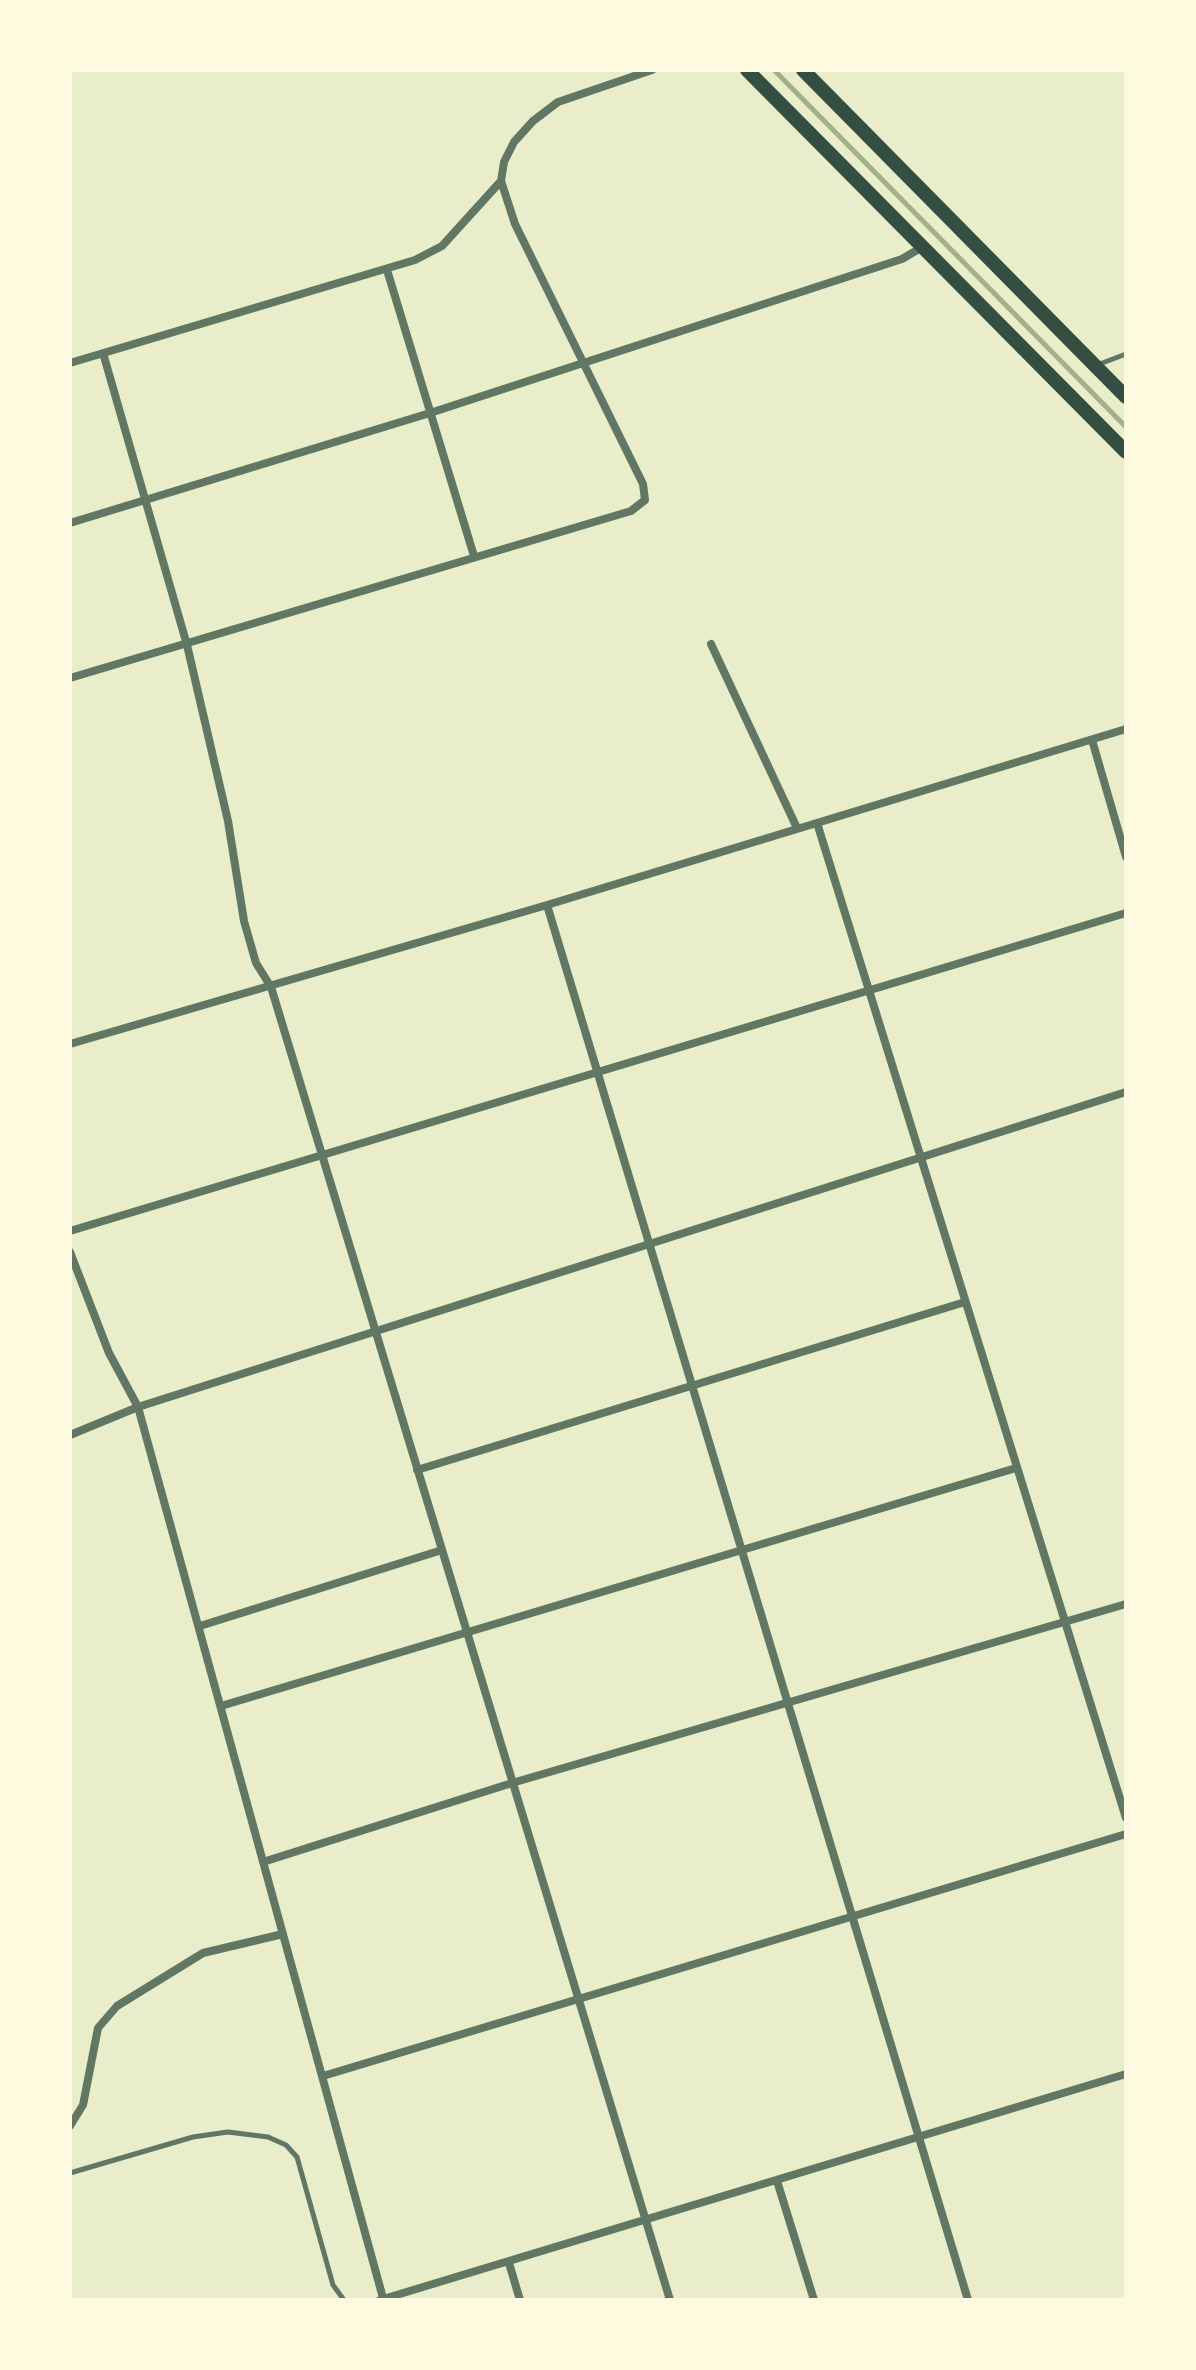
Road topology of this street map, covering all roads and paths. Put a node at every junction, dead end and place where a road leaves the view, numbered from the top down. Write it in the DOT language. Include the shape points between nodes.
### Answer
graph roads {
  1 [pos="652,70"];
  2 [pos="747,70"];
  3 [pos="803,70"];
  4 [pos="501,181"];
  5 [pos="924,246"];
  6 [pos="387,270"];
  7 [pos="103,353"];
  8 [pos="1126,354"];
  9 [pos="70,363"];
  10 [pos="583,363"];
  11 [pos="1096,366"];
  12 [pos="1126,397"];
  13 [pos="430,413"];
  14 [pos="1126,452"];
  15 [pos="147,500"];
  16 [pos="70,523"];
  17 [pos="474,556"];
  18 [pos="711,644"];
  19 [pos="187,645"];
  20 [pos="70,678"];
  21 [pos="1126,729"];
  22 [pos="1092,740"];
  23 [pos="817,823"];
  24 [pos="797,828"];
  25 [pos="1126,857"];
  26 [pos="547,905"];
  27 [pos="1126,913"];
  28 [pos="271,987"];
  29 [pos="870,991"];
  30 [pos="70,1044"];
  31 [pos="598,1073"];
  32 [pos="1126,1092"];
  33 [pos="323,1157"];
  34 [pos="920,1159"];
  35 [pos="70,1231"];
  36 [pos="651,1246"];
  37 [pos="70,1252"];
  38 [pos="965,1302"];
  39 [pos="375,1330"];
  40 [pos="693,1385"];
  41 [pos="138,1407"];
  42 [pos="70,1435"];
  43 [pos="1016,1468"];
  44 [pos="417,1470"];
  45 [pos="742,1548"];
  46 [pos="442,1550"];
  47 [pos="1126,1604"];
  48 [pos="1064,1622"];
  49 [pos="200,1626"];
  50 [pos="467,1632"];
  51 [pos="788,1701"];
  52 [pos="221,1706"];
  53 [pos="512,1783"];
  54 [pos="1126,1818"];
  55 [pos="1126,1834"];
  56 [pos="263,1862"];
  57 [pos="853,1916"];
  58 [pos="283,1934"];
  59 [pos="578,1999"];
  60 [pos="1126,2074"];
  61 [pos="323,2076"];
  62 [pos="70,2126"];
  63 [pos="920,2138"];
  64 [pos="70,2173"];
  65 [pos="777,2181"];
  66 [pos="645,2222"];
  67 [pos="509,2263"];
  68 [pos="381,2299"];
  69 [pos="344,2300"];
  70 [pos="520,2300"];
  71 [pos="670,2300"];
  72 [pos="814,2300"];
  73 [pos="968,2300"];
  1 -- 4 [label="street" via="558,102 514,142"];
  2 -- 5 [label="main road"];
  3 -- 11 [label="main road"];
  4 -- 6 [label="street" via="442,246"];
  4 -- 10 [label="street" via="515,224"];
  5 -- 10 [label="street" via="902,259"];
  5 -- 14 [label="main road"];
  6 -- 7 [label="street"];
  6 -- 13 [label="street"];
  7 -- 9 [label="street"];
  7 -- 15 [label="street"];
  8 -- 11 [label="lane"];
  10 -- 13 [label="street"];
  10 -- 17 [label="street" via="643,484 645,500 631,511"];
  11 -- 12 [label="main road"];
  13 -- 15 [label="street"];
  13 -- 17 [label="street"];
  15 -- 16 [label="street"];
  15 -- 19 [label="street"];
  17 -- 19 [label="street"];
  18 -- 24 [label="street"];
  19 -- 20 [label="street"];
  19 -- 28 [label="street" via="228,821 244,921 256,963"];
  21 -- 22 [label="street"];
  22 -- 23 [label="street"];
  22 -- 25 [label="street"];
  23 -- 24 [label="street"];
  23 -- 29 [label="street"];
  24 -- 26 [label="street"];
  26 -- 28 [label="street"];
  26 -- 31 [label="street"];
  27 -- 29 [label="street"];
  28 -- 30 [label="street"];
  28 -- 33 [label="street"];
  29 -- 31 [label="street"];
  29 -- 34 [label="street"];
  31 -- 33 [label="street"];
  31 -- 36 [label="street"];
  32 -- 34 [label="street"];
  33 -- 35 [label="street"];
  33 -- 39 [label="street"];
  34 -- 36 [label="street"];
  34 -- 38 [label="street"];
  36 -- 39 [label="street"];
  36 -- 40 [label="street"];
  37 -- 41 [label="street" via="109,1353"];
  38 -- 40 [label="street"];
  38 -- 43 [label="street"];
  39 -- 41 [label="street"];
  39 -- 44 [label="street"];
  40 -- 44 [label="street"];
  40 -- 45 [label="street"];
  41 -- 42 [label="street"];
  41 -- 49 [label="street"];
  43 -- 45 [label="street"];
  43 -- 48 [label="street"];
  44 -- 46 [label="street"];
  45 -- 50 [label="street"];
  45 -- 51 [label="street"];
  46 -- 49 [label="street"];
  46 -- 50 [label="street"];
  47 -- 48 [label="street"];
  48 -- 51 [label="street"];
  48 -- 54 [label="street"];
  49 -- 52 [label="street"];
  50 -- 52 [label="street"];
  50 -- 53 [label="street"];
  51 -- 53 [label="street"];
  51 -- 57 [label="street"];
  52 -- 56 [label="street"];
  53 -- 56 [label="street"];
  53 -- 59 [label="street"];
  55 -- 57 [label="street"];
  56 -- 58 [label="street"];
  57 -- 59 [label="street"];
  57 -- 63 [label="street"];
  58 -- 61 [label="street"];
  58 -- 62 [label="street" via="203,1953 117,2006 98,2028 83,2105"];
  59 -- 61 [label="street"];
  59 -- 66 [label="street"];
  60 -- 63 [label="street"];
  61 -- 68 [label="street"];
  63 -- 65 [label="street"];
  63 -- 73 [label="street"];
  64 -- 69 [label="lane" via="228,2132 286,2145 297,2157 333,2285"];
  65 -- 66 [label="street"];
  65 -- 72 [label="street"];
  66 -- 67 [label="street"];
  66 -- 71 [label="street"];
  67 -- 68 [label="street"];
  67 -- 70 [label="street"];
}
